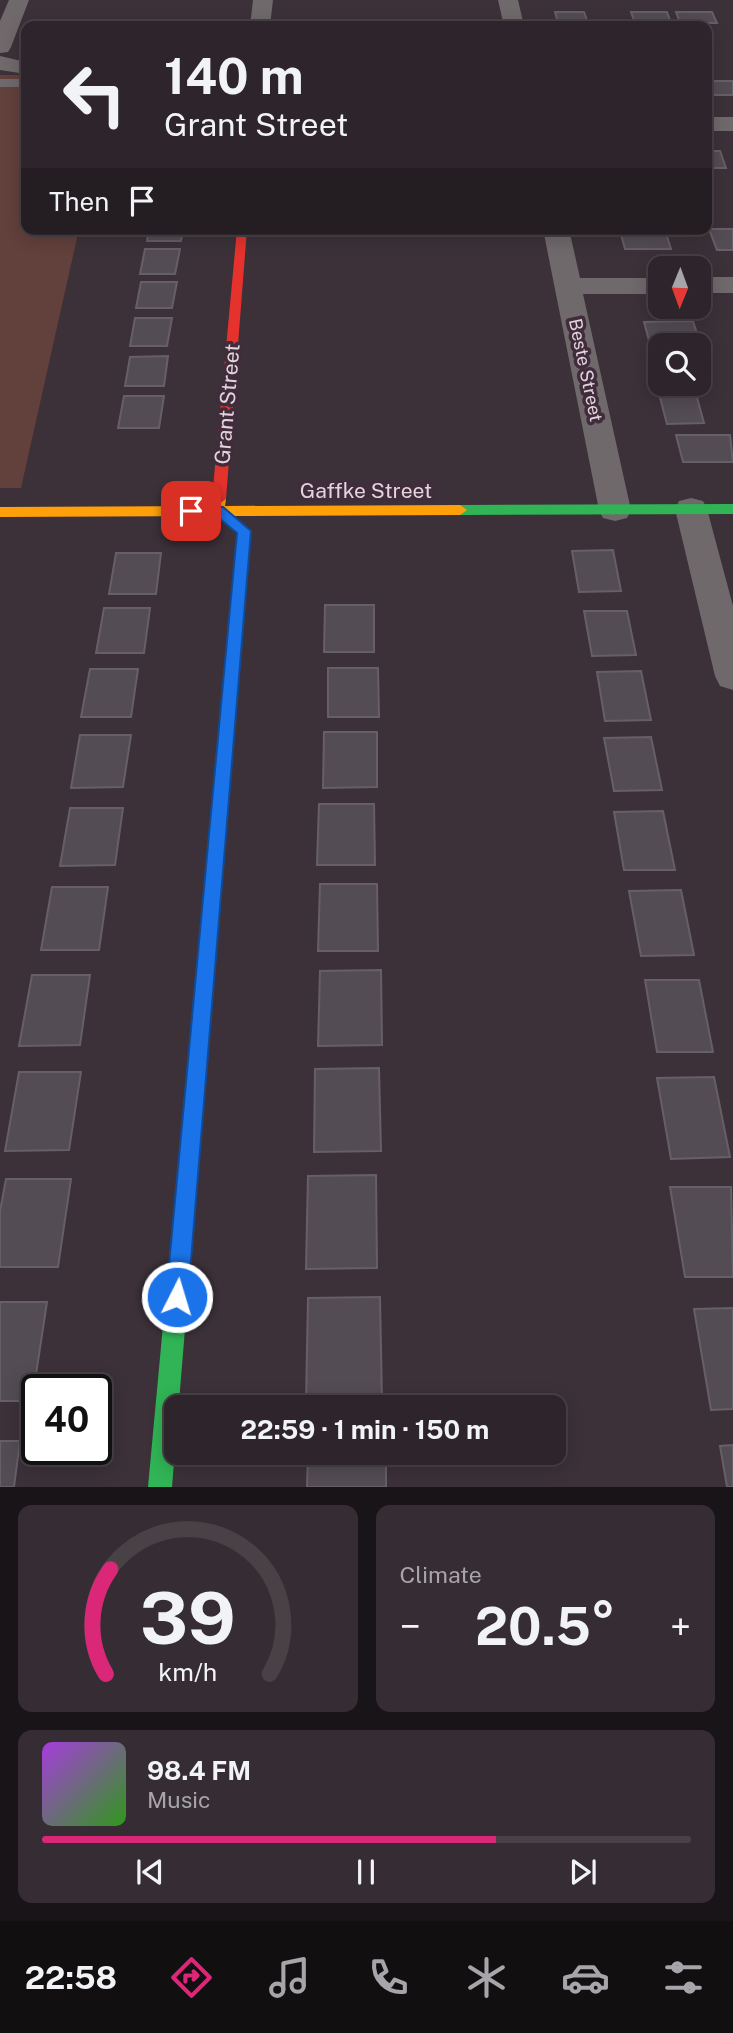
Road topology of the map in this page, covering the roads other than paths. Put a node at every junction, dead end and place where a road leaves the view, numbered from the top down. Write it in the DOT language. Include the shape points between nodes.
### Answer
graph roads {
  1 [pos="19,0"];
  2 [pos="263,0"];
  3 [pos="508,0"];
  4 [pos="261,21"];
  5 [pos="513,21"];
  6 [pos="6,65"];
  7 [pos="21,78"];
  8 [pos="712,124"];
  9 [pos="733,124"];
  10 [pos="241,235"];
  11 [pos="557,235"];
  12 [pos="711,285"];
  13 [pos="733,285"];
  14 [pos="568,286"];
  15 [pos="648,286"];
  16 [pos="691,509"];
  17 [pos="733,509"];
  18 [pos="615,510"];
  19 [pos="218,511"];
  20 [pos="0,512"];
  21 [pos="733,676"];
  22 [pos="160,1487"];
  1 -- 6 [label="street"];
  2 -- 4 [label="street"];
  3 -- 5 [label="street"];
  6 -- 7 [label="lane"];
  8 -- 9 [label="street"];
  10 -- 19 [label="street, Grant Street"];
  11 -- 14 [label="street, Beste Street"];
  12 -- 13 [label="street"];
  14 -- 15 [label="street"];
  14 -- 18 [label="street, Beste Street"];
  16 -- 17 [label="street, Gaffke Street"];
  16 -- 18 [label="street, Gaffke Street"];
  16 -- 21 [label="street"];
  18 -- 19 [label="street, Gaffke Street"];
  19 -- 20 [label="street, Gaffke Street"];
  19 -- 22 [label="street" via="244,531"];
}
